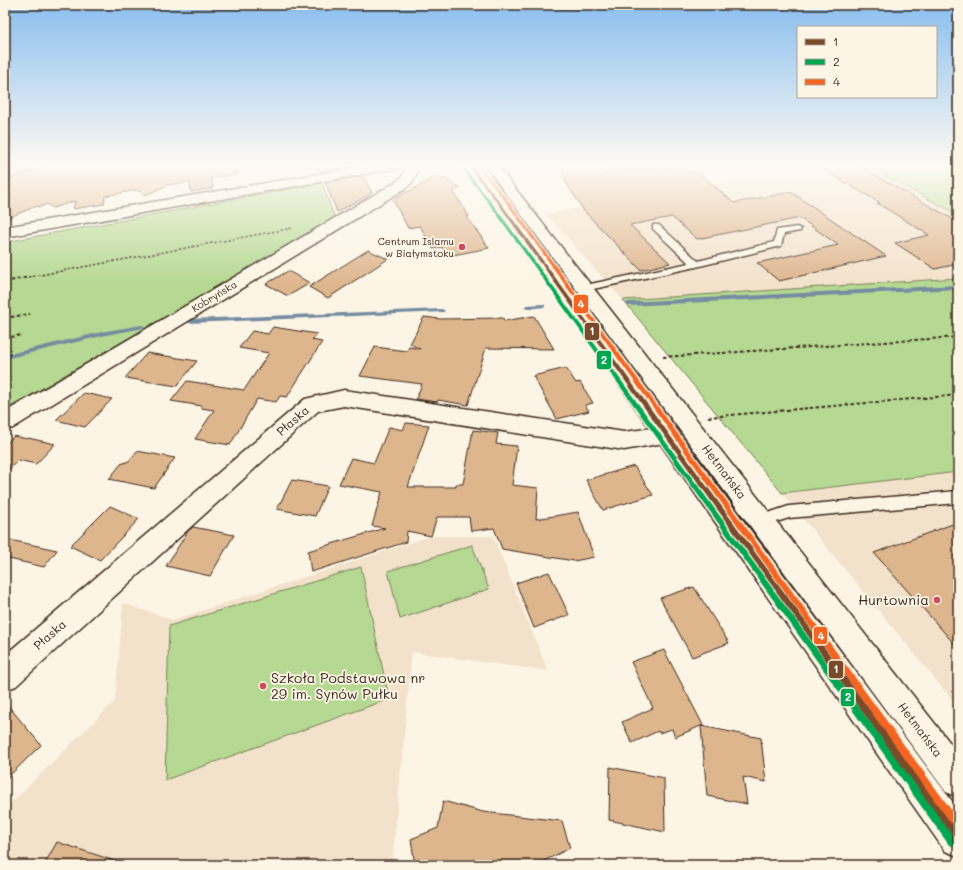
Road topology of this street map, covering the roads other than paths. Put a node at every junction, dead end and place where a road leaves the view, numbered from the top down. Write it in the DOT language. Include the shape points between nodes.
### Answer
graph roads {
  1 [pos="163,205"];
  2 [pos="368,205"];
  3 [pos="510,205"];
  4 [pos="512,205"];
  5 [pos="656,227"];
  6 [pos="797,229"];
  7 [pos="5,232"];
  8 [pos="696,264"];
  9 [pos="584,288"];
  10 [pos="5,422"];
  11 [pos="676,428"];
  12 [pos="958,497"];
  13 [pos="761,521"];
  14 [pos="5,675"];
  15 [pos="958,780"];
  16 [pos="958,838"];
  1 -- 7 [label="street"];
  2 -- 10 [label="street, Kobryńska"];
  3 -- 11 [label="street, Hetmańska"];
  4 -- 9 [label="street, Hetmańska"];
  5 -- 8 [label="lane"];
  6 -- 8 [label="lane" via="780,232 778,244"];
  8 -- 9 [label="lane"];
  9 -- 11 [label="street, Hetmańska" via="640,362"];
  11 -- 13 [label="street, Hetmańska"];
  11 -- 14 [label="street, Płaska" via="624,441 344,398 312,404"];
  11 -- 16 [label="street, Hetmańska"];
  12 -- 13 [label="lane" via="789,512"];
  13 -- 15 [label="street, Hetmańska"];
}
